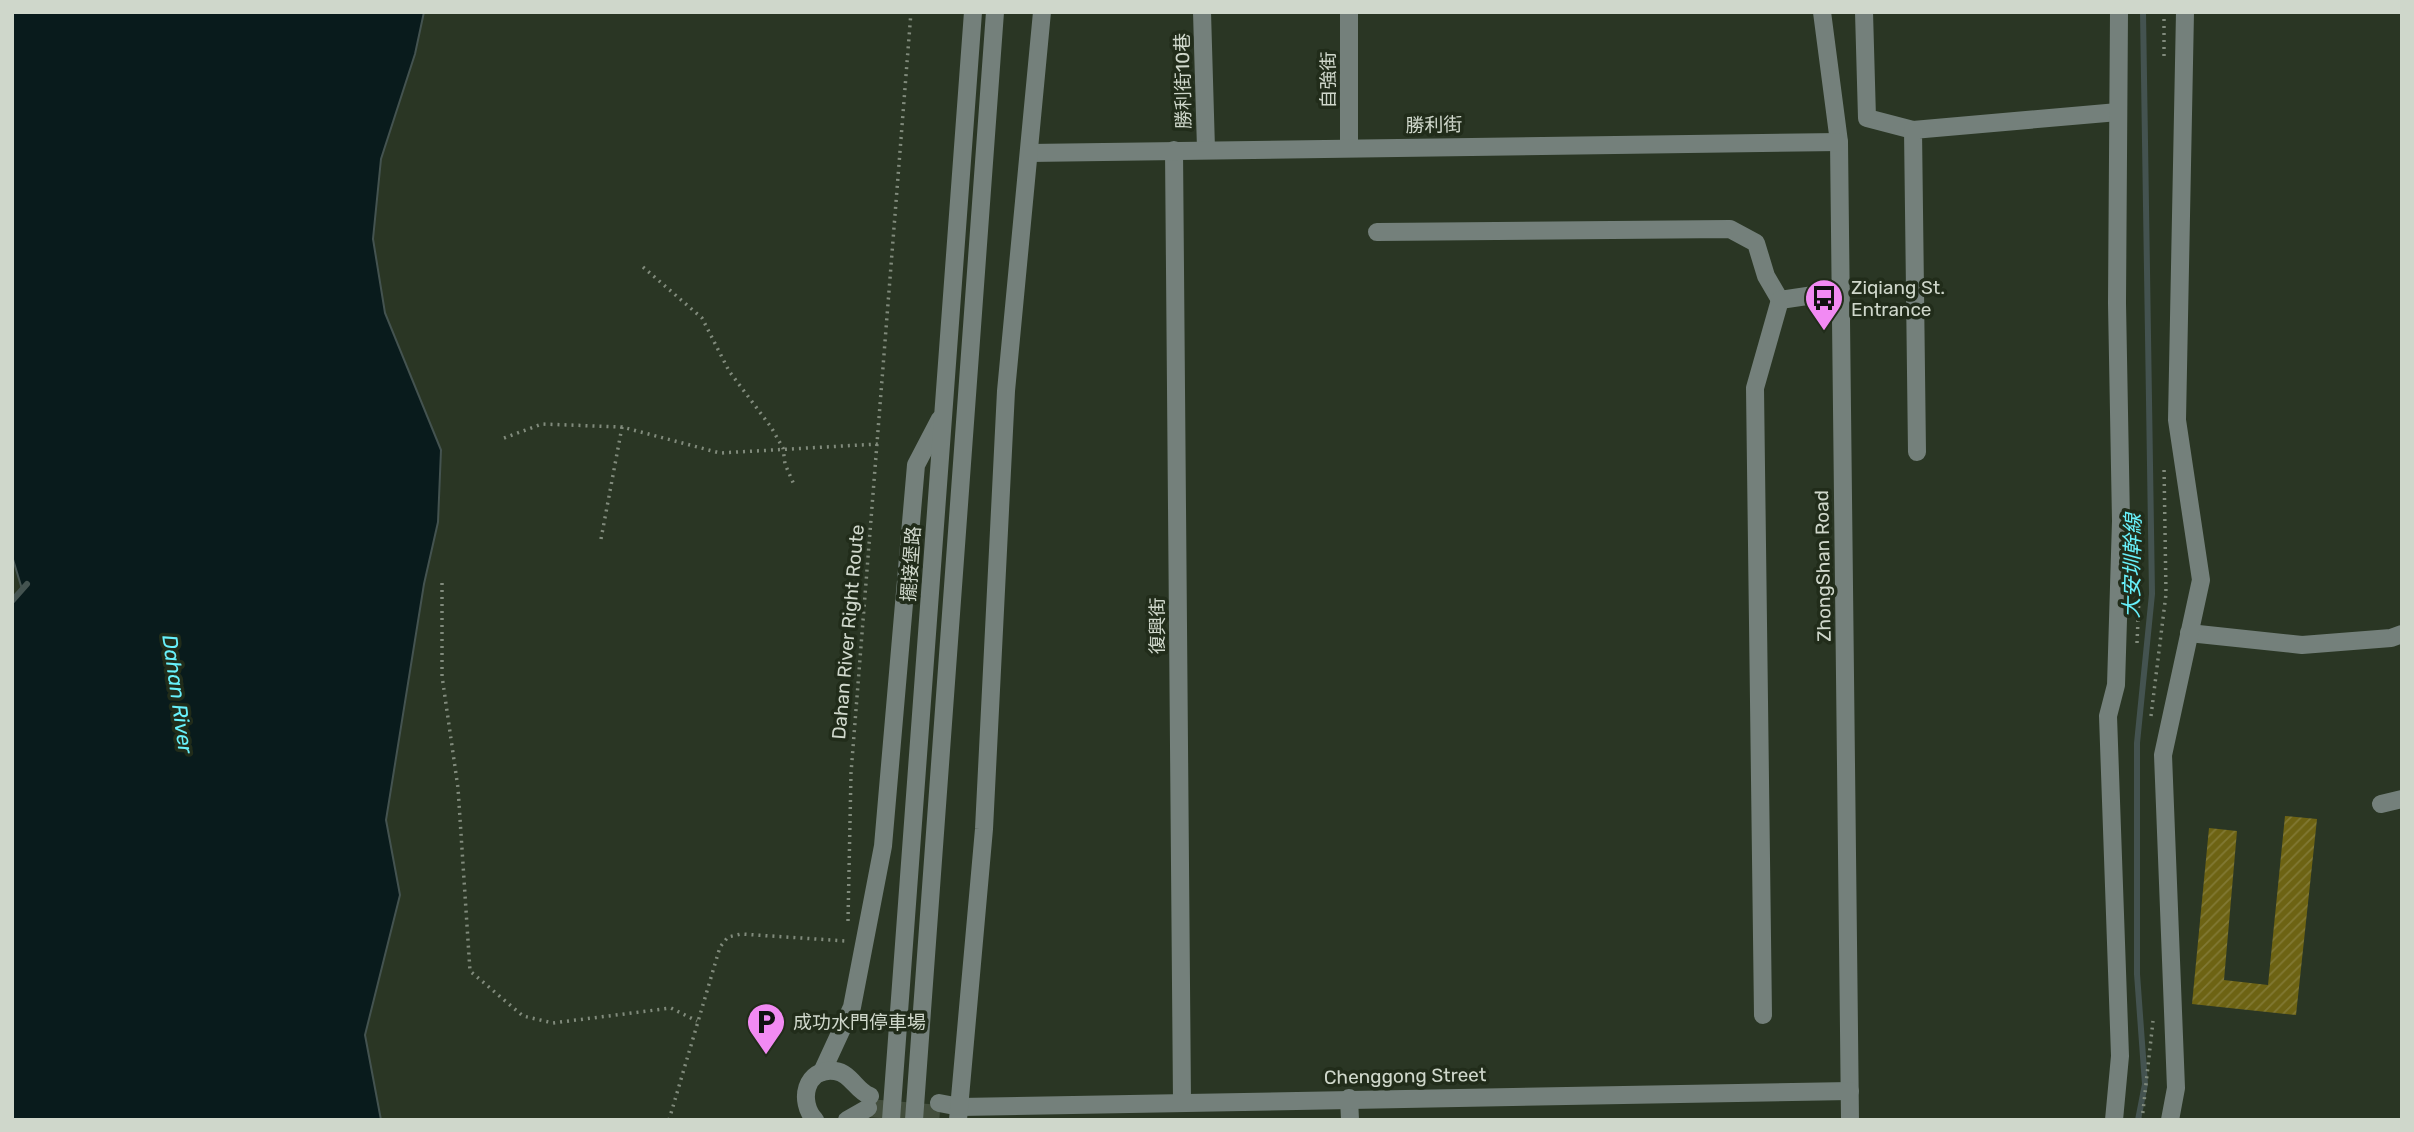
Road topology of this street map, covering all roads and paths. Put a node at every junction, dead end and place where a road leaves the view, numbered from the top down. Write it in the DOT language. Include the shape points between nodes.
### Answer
graph roads {
  1 [pos="911,12"];
  2 [pos="973,12"];
  3 [pos="995,12"];
  4 [pos="1042,12"];
  5 [pos="1202,12"];
  6 [pos="1349,12"];
  7 [pos="1822,12"];
  8 [pos="1864,12"];
  9 [pos="2119,12"];
  10 [pos="2164,12"];
  11 [pos="2185,12"];
  12 [pos="2164,67"];
  13 [pos="2118,112"];
  14 [pos="1913,130"];
  15 [pos="1839,142"];
  16 [pos="1349,147"];
  17 [pos="1206,149"];
  18 [pos="1174,150"];
  19 [pos="1029,153"];
  20 [pos="1377,232"];
  21 [pos="643,267"];
  22 [pos="1841,291"];
  23 [pos="1780,300"];
  24 [pos="944,413"];
  25 [pos="622,427"];
  26 [pos="504,438"];
  27 [pos="878,444"];
  28 [pos="783,449"];
  29 [pos="1917,452"];
  30 [pos="2164,460"];
  31 [pos="795,487"];
  32 [pos="601,539"];
  33 [pos="442,583"];
  34 [pos="2189,633"];
  35 [pos="2402,634"];
  36 [pos="2150,722"];
  37 [pos="2402,799"];
  38 [pos="2381,804"];
  39 [pos="848,927"];
  40 [pos="848,941"];
  41 [pos="2155,1009"];
  42 [pos="1763,1015"];
  43 [pos="698,1021"];
  44 [pos="822,1072"];
  45 [pos="1850,1091"];
  46 [pos="1349,1098"];
  47 [pos="1182,1102"];
  48 [pos="940,1109"];
  49 [pos="959,1113"];
  50 [pos="669,1120"];
  51 [pos="815,1120"];
  52 [pos="847,1120"];
  53 [pos="891,1120"];
  54 [pos="914,1120"];
  55 [pos="1350,1120"];
  56 [pos="1850,1120"];
  57 [pos="2114,1120"];
  58 [pos="2142,1120"];
  59 [pos="2170,1120"];
  1 -- 27 [label="path, Dahan River Right Route"];
  2 -- 24 [label="street, 擺接堡路"];
  3 -- 54 [label="street"];
  4 -- 19 [label="street"];
  5 -- 17 [label="street, 勝利街10巷"];
  6 -- 16 [label="street, 自強街"];
  7 -- 15 [label="street, ZhongShan Road"];
  8 -- 14 [label="street" via="1867,118"];
  9 -- 13 [label="street"];
  10 -- 12 [label="path"];
  11 -- 34 [label="street" via="2177,420 2201,580"];
  13 -- 14 [label="street"];
  13 -- 57 [label="street" via="2120,521 2116,685 2108,716 2120,1056"];
  14 -- 29 [label="street"];
  15 -- 16 [label="street, 勝利街"];
  15 -- 22 [label="street, ZhongShan Road"];
  16 -- 17 [label="street, 勝利街"];
  17 -- 18 [label="street, 勝利街"];
  18 -- 19 [label="street, 勝利街"];
  18 -- 47 [label="street, 復興街"];
  19 -- 49 [label="street" via="1006,391 984,829"];
  20 -- 23 [label="street" via="1730,229 1756,243 1766,276"];
  21 -- 28 [label="path" via="702,318 729,371"];
  22 -- 23 [label="street"];
  22 -- 45 [label="street, ZhongShan Road"];
  23 -- 42 [label="street" via="1755,388"];
  24 -- 44 [label="street" via="916,465 883,846 852,1007"];
  24 -- 53 [label="street, 擺接堡路"];
  25 -- 26 [label="path" via="542,424"];
  25 -- 28 [label="path" via="720,453"];
  25 -- 32 [label="path"];
  27 -- 28 [label="path"];
  27 -- 39 [label="path, Dahan River Right Route" via="851,773"];
  28 -- 31 [label="path"];
  30 -- 36 [label="path" via="2166,594"];
  33 -- 43 [label="path" via="442,676 458,788 470,971 523,1016 553,1023 671,1008"];
  34 -- 35 [label="street" via="2302,645"];
  34 -- 59 [label="street" via="2163,755 2176,1088"];
  37 -- 38 [label="street"];
  40 -- 43 [label="path" via="727,937"];
  41 -- 58 [label="path"];
  43 -- 50 [label="path"];
  44 -- 51 [label="street" via="810,1081 804,1096 806,1111"];
  44 -- 52 [label="street" via="836,1071 849,1077 869,1102"];
  45 -- 46 [label="street, Chenggong Street"];
  45 -- 56 [label="street, ZhongShan Road"];
  46 -- 47 [label="street, Chenggong Street"];
  46 -- 55 [label="street"];
  47 -- 49 [label="street, Chenggong Street"];
  48 -- 49 [label="street, Chenggong Street"];
}
